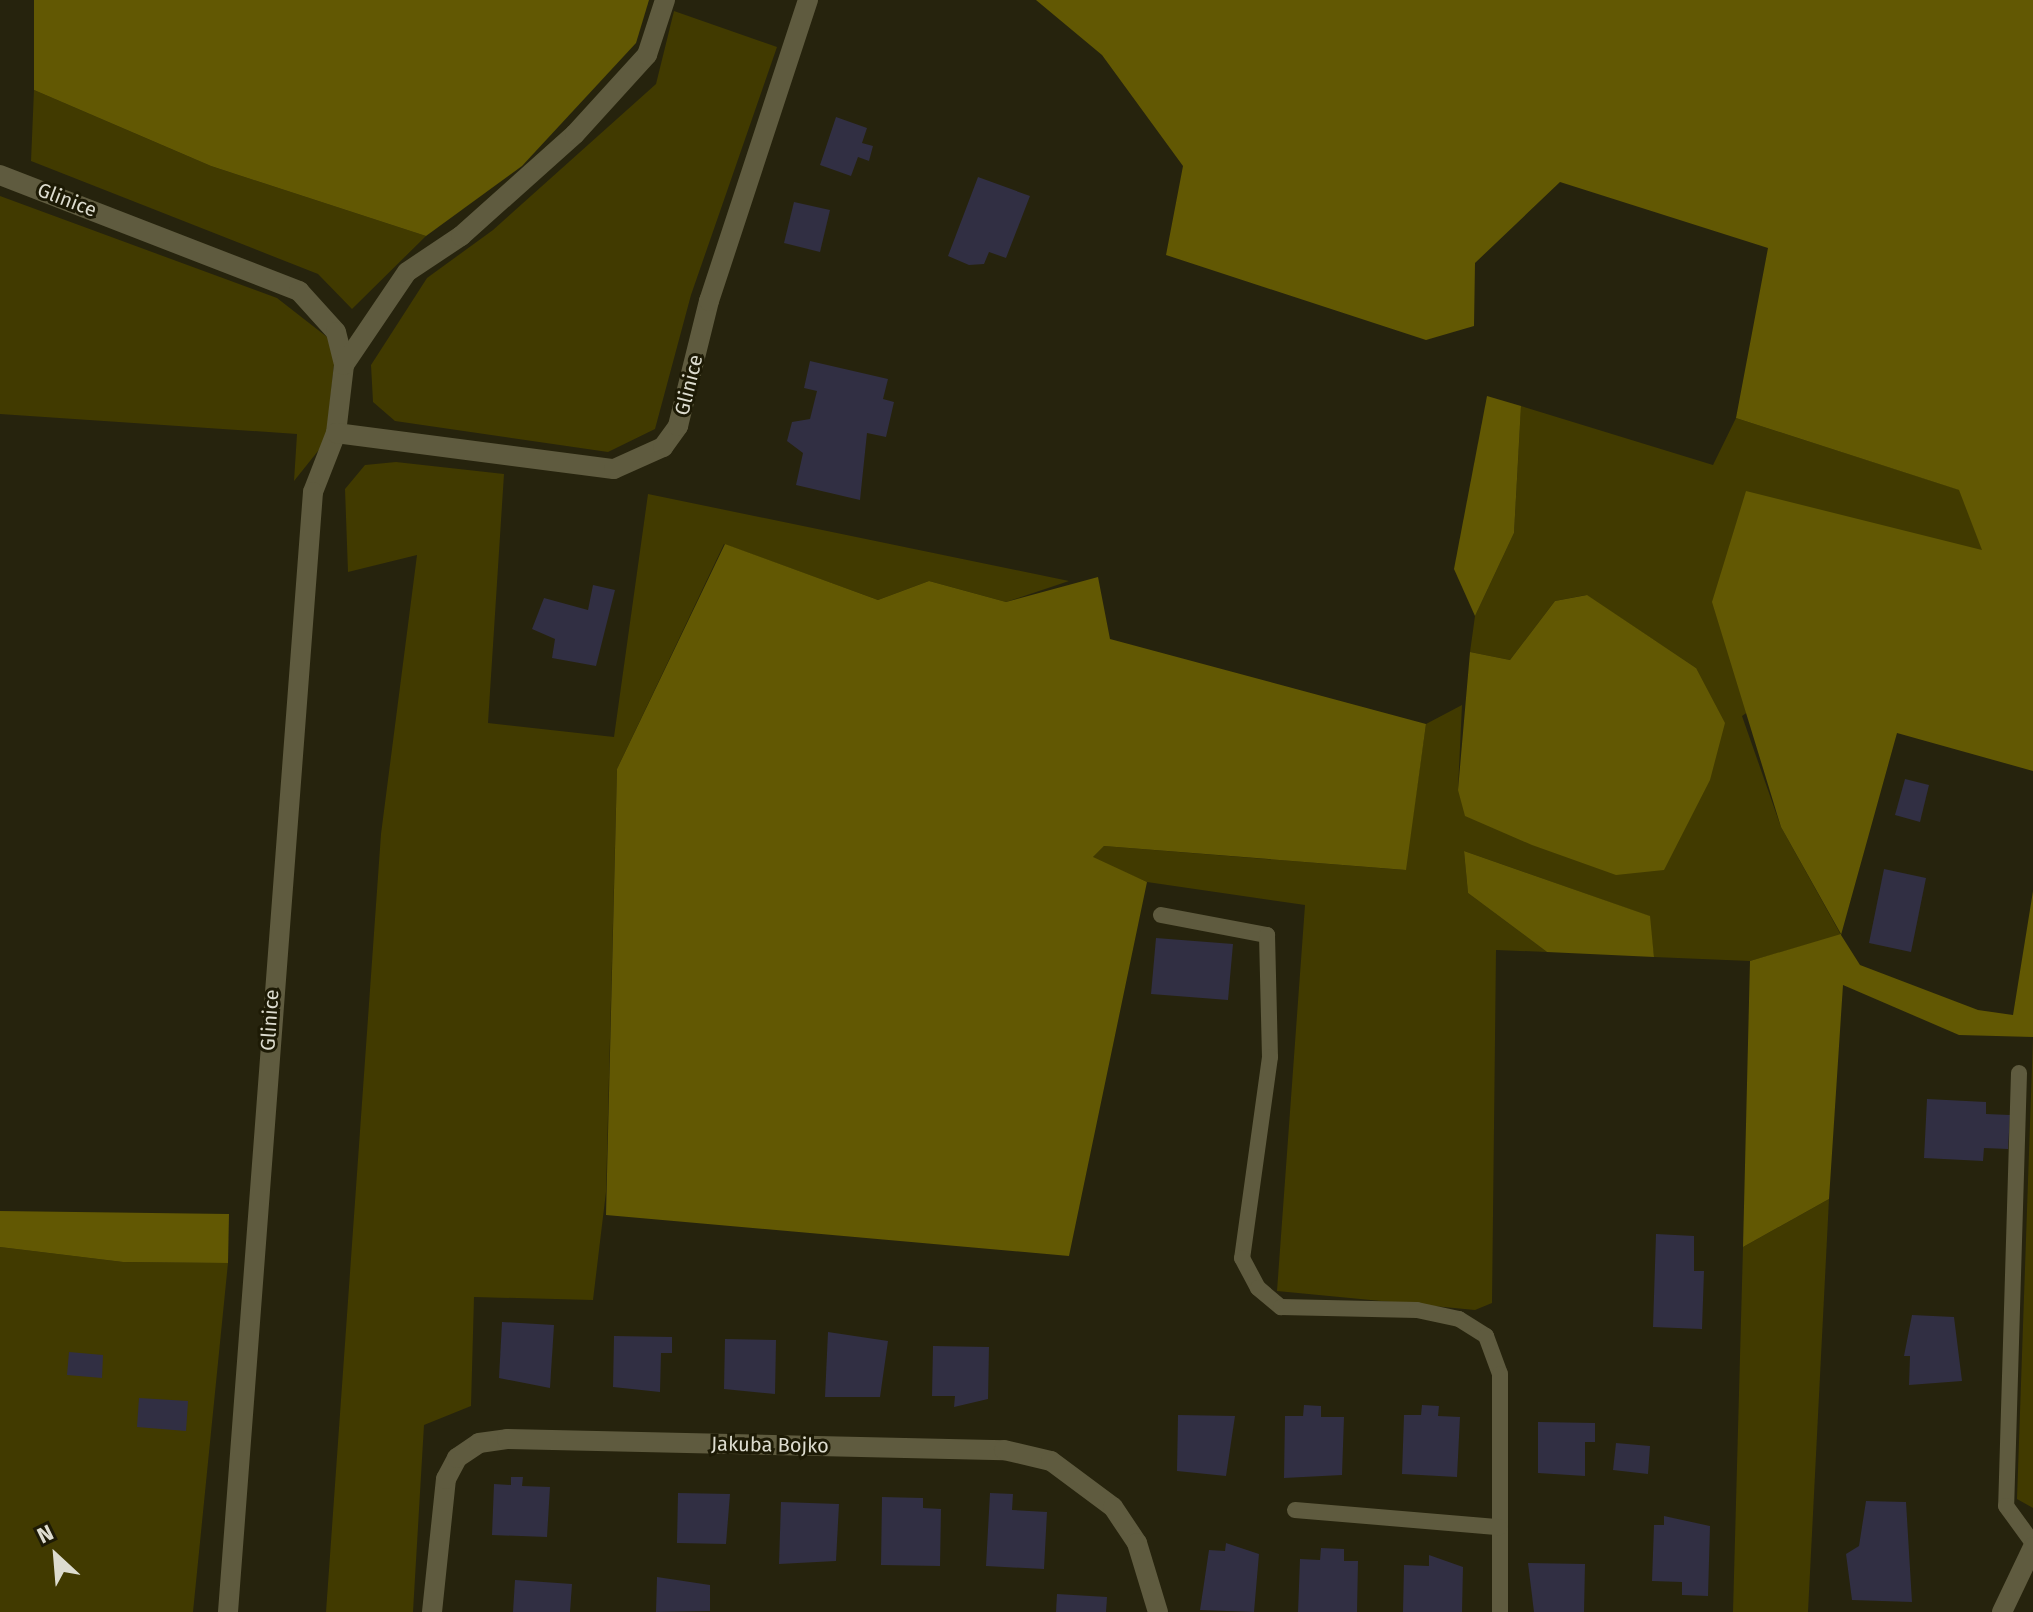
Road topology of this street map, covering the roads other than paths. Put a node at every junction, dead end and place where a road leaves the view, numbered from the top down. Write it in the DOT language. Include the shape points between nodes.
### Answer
graph roads {
  1 [pos="665,0"];
  2 [pos="808,0"];
  3 [pos="0,175"];
  4 [pos="344,365"];
  5 [pos="336,433"];
  6 [pos="1161,915"];
  7 [pos="2019,1073"];
  8 [pos="1295,1510"];
  9 [pos="1499,1527"];
  10 [pos="2033,1545"];
  11 [pos="228,1612"];
  12 [pos="432,1612"];
  13 [pos="1158,1612"];
  14 [pos="1500,1612"];
  15 [pos="2002,1612"];
  1 -- 4 [label="street" via="647,55 575,134 461,236 407,272"];
  2 -- 5 [label="street, Glinice" via="709,301 678,426 663,447 614,469"];
  3 -- 4 [label="street, Glinice" via="299,291 336,332"];
  4 -- 5 [label="street, Glinice"];
  5 -- 11 [label="street, Glinice" via="313,492"];
  6 -- 9 [label="lane" via="1267,935 1270,1057 1242,1258 1258,1288 1281,1307 1417,1310 1459,1319 1486,1336 1500,1374"];
  7 -- 10 [label="lane" via="2006,1506"];
  8 -- 9 [label="lane"];
  9 -- 14 [label="lane"];
  10 -- 15 [label="street"];
  12 -- 13 [label="street, Jakuba Bojko" via="446,1479 457,1458 479,1443 507,1439 1004,1450 1051,1461 1113,1507 1137,1543"];
}
